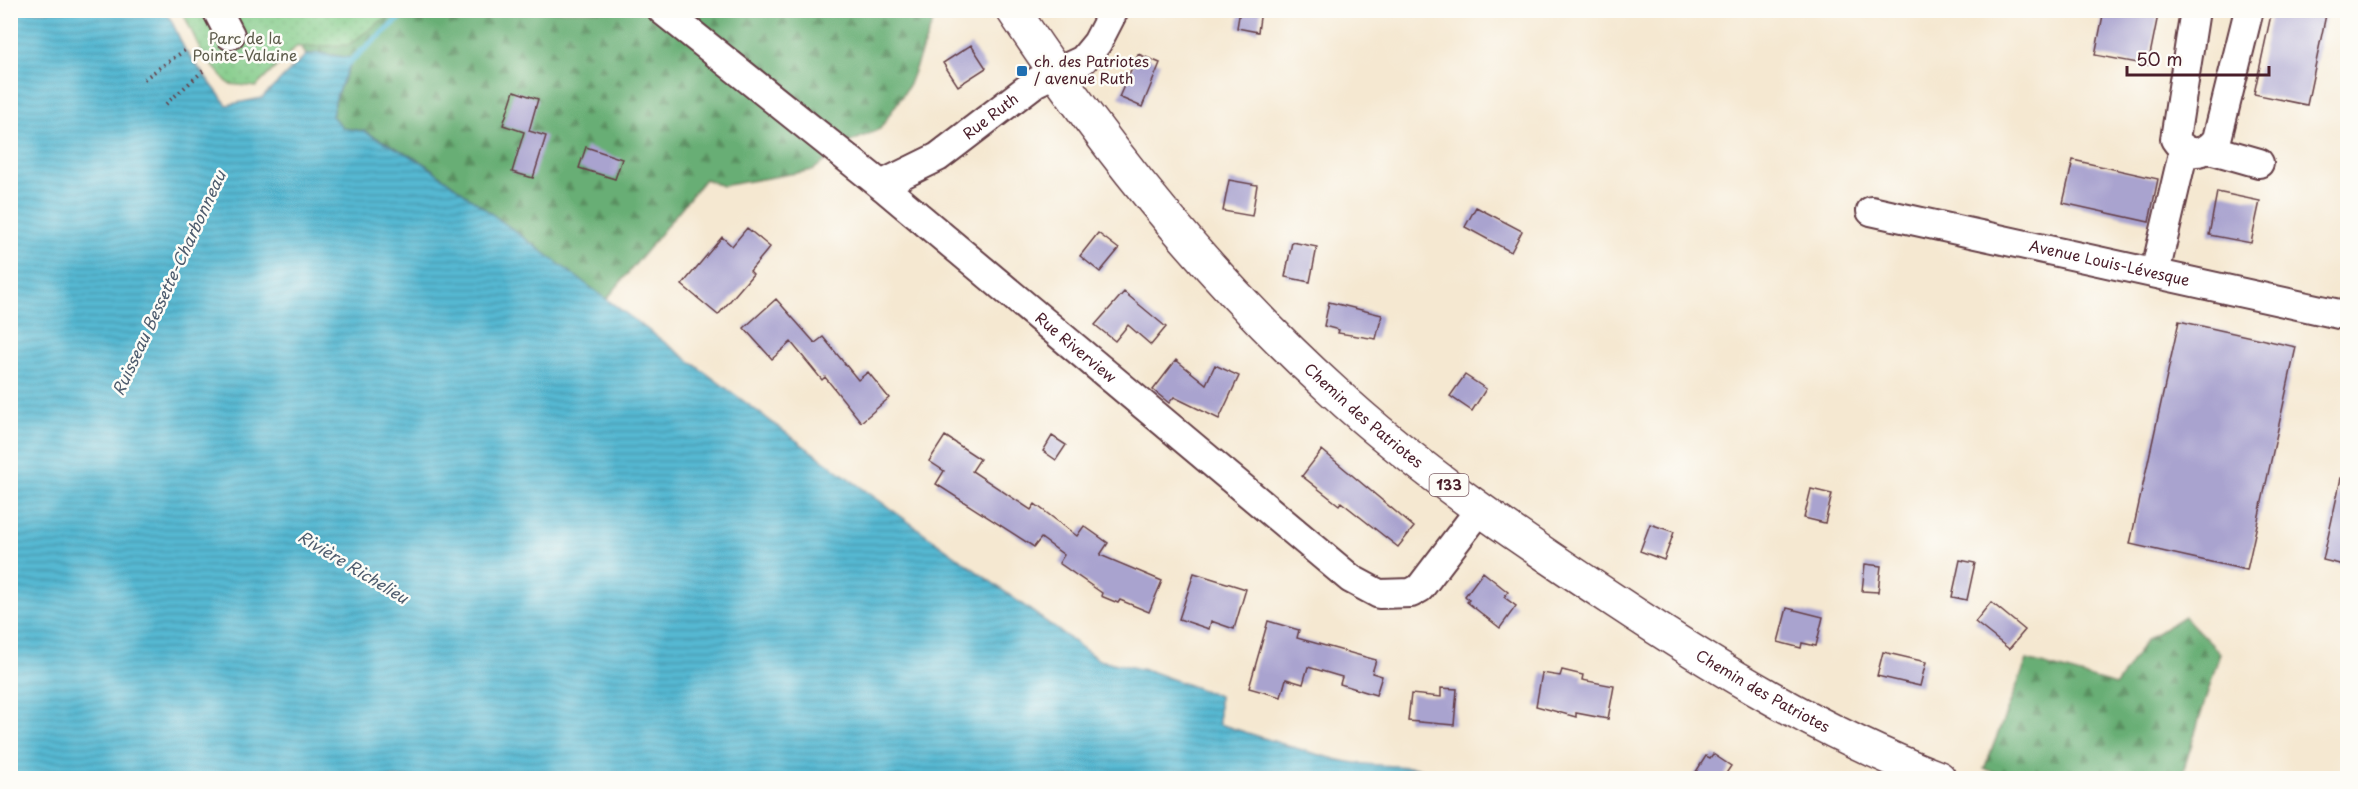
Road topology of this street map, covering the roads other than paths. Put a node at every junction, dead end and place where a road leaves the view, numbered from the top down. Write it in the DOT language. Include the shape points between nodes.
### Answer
graph roads {
  1 [pos="662,10"];
  2 [pos="1013,10"];
  3 [pos="1114,10"];
  4 [pos="2195,10"];
  5 [pos="2249,10"];
  6 [pos="1055,73"];
  7 [pos="2197,149"];
  8 [pos="2259,162"];
  9 [pos="882,185"];
  10 [pos="1871,211"];
  11 [pos="2155,273"];
  12 [pos="2348,316"];
  13 [pos="1480,508"];
  14 [pos="1939,778"];
  1 -- 9 [label="street, Rue Riverview"];
  2 -- 6 [label="main road, Chemin des Patriotes / 133"];
  3 -- 6 [label="street, Rue Ruth" via="1091,52"];
  4 -- 7 [label="street" via="2175,139"];
  5 -- 7 [label="street" via="2217,138"];
  6 -- 9 [label="street, Rue Ruth" via="1036,82 938,157"];
  6 -- 13 [label="main road, Chemin des Patriotes / 133" via="1151,196 1270,330 1381,433"];
  7 -- 8 [label="street"];
  7 -- 11 [label="street"];
  9 -- 13 [label="street, Rue Riverview" via="1366,589 1397,595 1420,588"];
  10 -- 11 [label="street, Avenue Louis-Lévesque"];
  11 -- 12 [label="street, Avenue Louis-Lévesque"];
  13 -- 14 [label="main road, Chemin des Patriotes / 133" via="1735,678 1846,737"];
}
